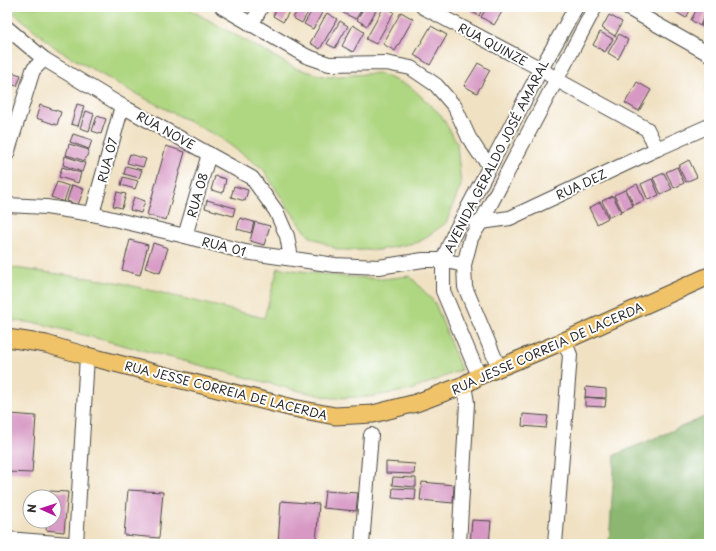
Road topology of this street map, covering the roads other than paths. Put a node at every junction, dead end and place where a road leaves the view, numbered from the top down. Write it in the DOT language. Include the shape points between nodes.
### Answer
graph roads {
  1 [pos="222,7"];
  2 [pos="261,7"];
  3 [pos="424,7"];
  4 [pos="576,7"];
  5 [pos="595,7"];
  6 [pos="626,7"];
  7 [pos="251,25"];
  8 [pos="7,28"];
  9 [pos="709,54"];
  10 [pos="44,59"];
  11 [pos="541,69"];
  12 [pos="556,80"];
  13 [pos="122,106"];
  14 [pos="709,126"];
  15 [pos="657,148"];
  16 [pos="7,154"];
  17 [pos="209,154"];
  18 [pos="490,165"];
  19 [pos="7,205"];
  20 [pos="92,214"];
  21 [pos="481,222"];
  22 [pos="185,236"];
  23 [pos="452,236"];
  24 [pos="291,258"];
  25 [pos="443,260"];
  26 [pos="464,265"];
  27 [pos="709,276"];
  28 [pos="7,338"];
  29 [pos="564,341"];
  30 [pos="88,356"];
  31 [pos="499,368"];
  32 [pos="479,376"];
  33 [pos="464,385"];
  34 [pos="371,435"];
  35 [pos="7,539"];
  36 [pos="70,544"];
  37 [pos="76,544"];
  38 [pos="362,544"];
  39 [pos="459,544"];
  40 [pos="555,544"];
  1 -- 7 [label="street"];
  2 -- 7 [label="street"];
  3 -- 11 [label="street, RUA QUINZE"];
  4 -- 11 [label="street, AVENIDA GERALDO JOSÉ AMARAL"];
  5 -- 12 [label="street, AVENIDA GERALDO JOSÉ AMARAL"];
  6 -- 9 [label="street"];
  7 -- 18 [label="street" via="306,56 329,64 386,63 411,68 436,85 454,107 472,143"];
  8 -- 10 [label="street, RUA NOVE"];
  10 -- 13 [label="street, RUA NOVE"];
  10 -- 16 [label="street" via="33,70"];
  11 -- 12 [label="street, RUA QUINZE"];
  11 -- 18 [label="street, AVENIDA GERALDO JOSÉ AMARAL"];
  12 -- 15 [label="street" via="647,129"];
  12 -- 21 [label="street, AVENIDA GERALDO JOSÉ AMARAL"];
  13 -- 17 [label="street, RUA NOVE"];
  13 -- 20 [label="street, RUA 07"];
  14 -- 15 [label="street, RUA DEZ"];
  15 -- 21 [label="street, RUA DEZ" via="510,218"];
  17 -- 22 [label="street, RUA 08"];
  17 -- 24 [label="street, RUA NOVE" via="252,178 276,211 287,236"];
  18 -- 23 [label="street, AVENIDA GERALDO JOSÉ AMARAL"];
  19 -- 20 [label="street, RUA 01" via="46,207"];
  20 -- 22 [label="street, RUA 01"];
  21 -- 23 [label="street, RUA DEZ"];
  21 -- 26 [label="street, AVENIDA GERALDO JOSÉ AMARAL" via="471,238"];
  22 -- 24 [label="street, RUA 01" via="245,252"];
  23 -- 25 [label="street, AVENIDA GERALDO JOSÉ AMARAL"];
  24 -- 25 [label="street, RUA 01" via="334,265 379,267 423,260"];
  25 -- 26 [label="street, RUA 01"];
  25 -- 32 [label="street, AVENIDA GERALDO JOSÉ AMARAL" via="443,291"];
  26 -- 31 [label="street, AVENIDA GERALDO JOSÉ AMARAL" via="465,287"];
  27 -- 29 [label="main road, RUA JESSE CORREIA DE LACERDA"];
  28 -- 30 [label="main road, RUA JESSE CORREIA DE LACERDA" via="46,344"];
  29 -- 31 [label="main road, RUA JESSE CORREIA DE LACERDA"];
  29 -- 40 [label="street" via="570,356"];
  30 -- 33 [label="main road, RUA JESSE CORREIA DE LACERDA" via="334,416 373,414 416,404"];
  30 -- 37 [label="street"];
  31 -- 32 [label="main road, RUA JESSE CORREIA DE LACERDA"];
  32 -- 33 [label="main road, RUA JESSE CORREIA DE LACERDA"];
  33 -- 39 [label="street" via="468,403"];
  34 -- 38 [label="street"];
  35 -- 36 [label="street"];
}
